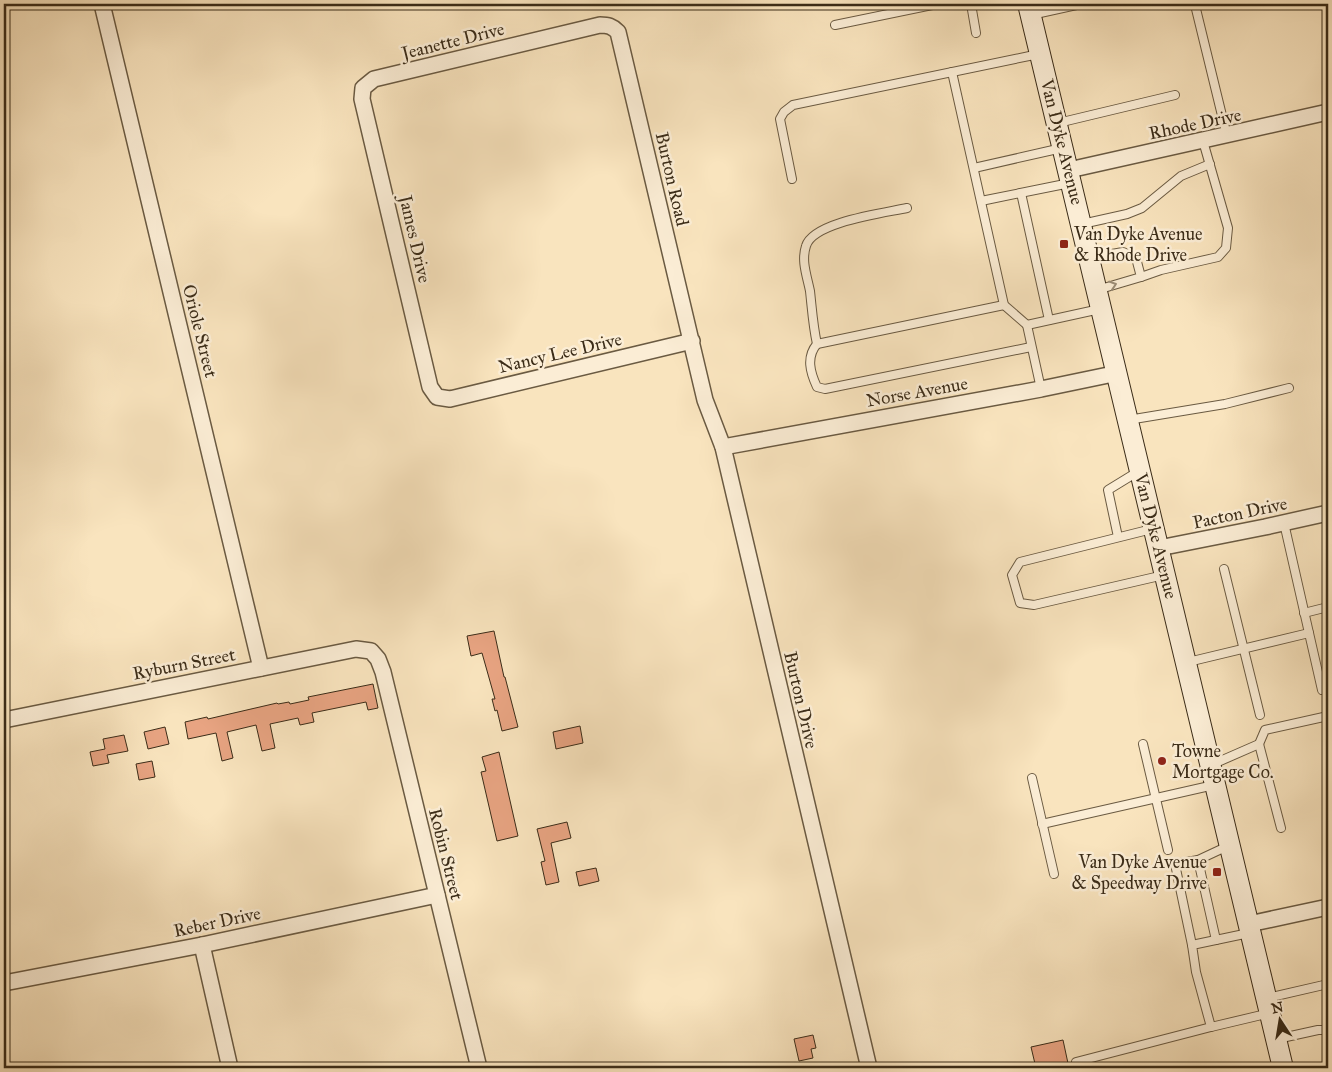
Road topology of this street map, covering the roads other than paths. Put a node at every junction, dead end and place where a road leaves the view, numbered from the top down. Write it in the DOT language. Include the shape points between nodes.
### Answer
graph roads {
  1 [pos="102,4"];
  2 [pos="937,4"];
  3 [pos="971,4"];
  4 [pos="1081,4"];
  5 [pos="1030,9"];
  6 [pos="1196,9"];
  7 [pos="835,25"];
  8 [pos="614,27"];
  9 [pos="976,33"];
  10 [pos="1040,54"];
  11 [pos="952,72"];
  12 [pos="363,88"];
  13 [pos="1175,95"];
  14 [pos="1328,112"];
  15 [pos="1058,123"];
  16 [pos="1227,136"];
  17 [pos="1203,141"];
  18 [pos="1064,148"];
  19 [pos="1210,164"];
  20 [pos="974,168"];
  21 [pos="1070,176"];
  22 [pos="792,179"];
  23 [pos="1021,193"];
  24 [pos="981,201"];
  25 [pos="907,208"];
  26 [pos="1082,224"];
  27 [pos="1089,258"];
  28 [pos="1141,277"];
  29 [pos="1099,300"];
  30 [pos="1004,305"];
  31 [pos="1050,320"];
  32 [pos="1027,325"];
  33 [pos="692,341"];
  34 [pos="817,344"];
  35 [pos="1031,347"];
  36 [pos="1118,373"];
  37 [pos="1289,388"];
  38 [pos="1041,389"];
  39 [pos="437,397"];
  40 [pos="1128,420"];
  41 [pos="723,447"];
  42 [pos="1140,470"];
  43 [pos="1328,513"];
  44 [pos="1284,523"];
  45 [pos="1154,528"];
  46 [pos="1118,537"];
  47 [pos="1159,548"];
  48 [pos="1224,569"];
  49 [pos="1166,574"];
  50 [pos="1328,607"];
  51 [pos="1304,613"];
  52 [pos="1309,634"];
  53 [pos="1244,650"];
  54 [pos="371,651"];
  55 [pos="1186,663"];
  56 [pos="261,668"];
  57 [pos="1328,689"];
  58 [pos="1260,715"];
  59 [pos="1328,716"];
  60 [pos="4,720"];
  61 [pos="1143,744"];
  62 [pos="1259,744"];
  63 [pos="1211,765"];
  64 [pos="1032,778"];
  65 [pos="1215,784"];
  66 [pos="1156,798"];
  67 [pos="1042,824"];
  68 [pos="1281,828"];
  69 [pos="1230,845"];
  70 [pos="1168,850"];
  71 [pos="1198,860"];
  72 [pos="1054,874"];
  73 [pos="437,895"];
  74 [pos="1328,907"];
  75 [pos="1250,928"];
  76 [pos="1216,940"];
  77 [pos="202,945"];
  78 [pos="1192,945"];
  79 [pos="4,983"];
  80 [pos="1328,984"];
  81 [pos="1268,1005"];
  82 [pos="1211,1027"];
  83 [pos="1328,1030"];
  84 [pos="1276,1040"];
  85 [pos="1076,1062"];
  86 [pos="230,1068"];
  87 [pos="479,1068"];
  88 [pos="869,1068"];
  89 [pos="1283,1068"];
  1 -- 56 [label="street, Oriole Street"];
  2 -- 7 [label="lane"];
  3 -- 9 [label="lane"];
  4 -- 5 [label="lane"];
  5 -- 10 [label="main road, Van Dyke Avenue"];
  6 -- 16 [label="lane"];
  8 -- 12 [label="street, Jeanette Drive" via="600,25 374,79"];
  8 -- 33 [label="street, Burton Road" via="618,32"];
  10 -- 11 [label="lane"];
  10 -- 15 [label="main road, Van Dyke Avenue"];
  11 -- 20 [label="lane"];
  11 -- 22 [label="lane" via="793,105 780,120"];
  12 -- 39 [label="street, James Drive" via="362,99 428,378"];
  13 -- 15 [label="lane"];
  14 -- 16 [label="street, Rhode Drive"];
  15 -- 18 [label="main road, Van Dyke Avenue"];
  16 -- 17 [label="street, Rhode Drive"];
  17 -- 19 [label="lane"];
  17 -- 21 [label="street, Rhode Drive"];
  18 -- 20 [label="lane"];
  18 -- 21 [label="main road, Van Dyke Avenue"];
  19 -- 26 [label="lane" via="1181,176 1142,208"];
  19 -- 28 [label="lane" via="1228,228 1226,248 1218,256"];
  20 -- 24 [label="lane"];
  21 -- 23 [label="lane"];
  21 -- 26 [label="main road, Van Dyke Avenue"];
  23 -- 24 [label="lane"];
  23 -- 31 [label="lane"];
  24 -- 30 [label="lane"];
  25 -- 34 [label="lane" via="842,222 814,235 806,244 803,259"];
  26 -- 27 [label="main road, Van Dyke Avenue"];
  27 -- 28 [label="lane" via="1122,252 1136,258"];
  27 -- 29 [label="main road, Van Dyke Avenue"];
  29 -- 28 [label="lane, one-way" via="1129,280"];
  29 -- 31 [label="lane"];
  29 -- 36 [label="main road, Van Dyke Avenue"];
  30 -- 32 [label="lane"];
  30 -- 34 [label="lane"];
  31 -- 32 [label="lane"];
  32 -- 35 [label="lane"];
  33 -- 39 [label="street, Nancy Lee Drive" via="450,399"];
  33 -- 41 [label="street, Burton Drive" via="705,400"];
  34 -- 35 [label="lane" via="809,360 817,387 825,388"];
  35 -- 38 [label="lane"];
  36 -- 38 [label="street, Norse Avenue"];
  36 -- 40 [label="main road, Van Dyke Avenue"];
  37 -- 40 [label="lane" via="1225,404"];
  38 -- 41 [label="street, Norse Avenue"];
  40 -- 42 [label="main road, Van Dyke Avenue"];
  41 -- 88 [label="street, Burton Drive"];
  42 -- 45 [label="main road, Van Dyke Avenue"];
  42 -- 46 [label="lane" via="1108,490"];
  43 -- 44 [label="street, Pacton Drive"];
  44 -- 47 [label="street, Pacton Drive"];
  44 -- 51 [label="lane"];
  45 -- 46 [label="lane"];
  45 -- 47 [label="main road, Van Dyke Avenue"];
  46 -- 49 [label="lane" via="1020,562 1012,575 1020,603 1034,605"];
  47 -- 49 [label="main road, Van Dyke Avenue"];
  48 -- 53 [label="lane"];
  49 -- 55 [label="main road, Van Dyke Avenue"];
  50 -- 51 [label="lane"];
  51 -- 52 [label="lane"];
  52 -- 53 [label="lane"];
  52 -- 57 [label="lane" via="1322,690"];
  53 -- 55 [label="lane"];
  53 -- 58 [label="lane"];
  54 -- 56 [label="street, Ryburn Street" via="356,649"];
  54 -- 73 [label="street, Robin Street" via="383,672"];
  55 -- 63 [label="main road, Van Dyke Avenue"];
  56 -- 60 [label="street, Ryburn Street"];
  59 -- 62 [label="lane" via="1265,730"];
  61 -- 66 [label="lane"];
  62 -- 63 [label="lane"];
  62 -- 68 [label="lane"];
  63 -- 65 [label="main road, Van Dyke Avenue"];
  64 -- 67 [label="lane"];
  65 -- 66 [label="lane"];
  65 -- 69 [label="main road, Van Dyke Avenue"];
  66 -- 67 [label="lane"];
  66 -- 70 [label="lane"];
  67 -- 72 [label="lane"];
  69 -- 71 [label="lane"];
  69 -- 75 [label="main road, Van Dyke Avenue"];
  71 -- 76 [label="lane"];
  71 -- 78 [label="lane" via="1175,864"];
  73 -- 77 [label="street, Reber Drive"];
  73 -- 87 [label="street, Robin Street"];
  74 -- 75 [label="street"];
  75 -- 76 [label="lane"];
  75 -- 81 [label="main road, Van Dyke Avenue"];
  76 -- 78 [label="lane"];
  77 -- 79 [label="street, Reber Drive"];
  77 -- 86 [label="street"];
  78 -- 82 [label="lane"];
  80 -- 81 [label="lane"];
  81 -- 82 [label="lane"];
  81 -- 84 [label="main road, Van Dyke Avenue"];
  82 -- 85 [label="lane"];
  83 -- 84 [label="lane"];
  84 -- 89 [label="main road, Van Dyke Avenue"];
}
